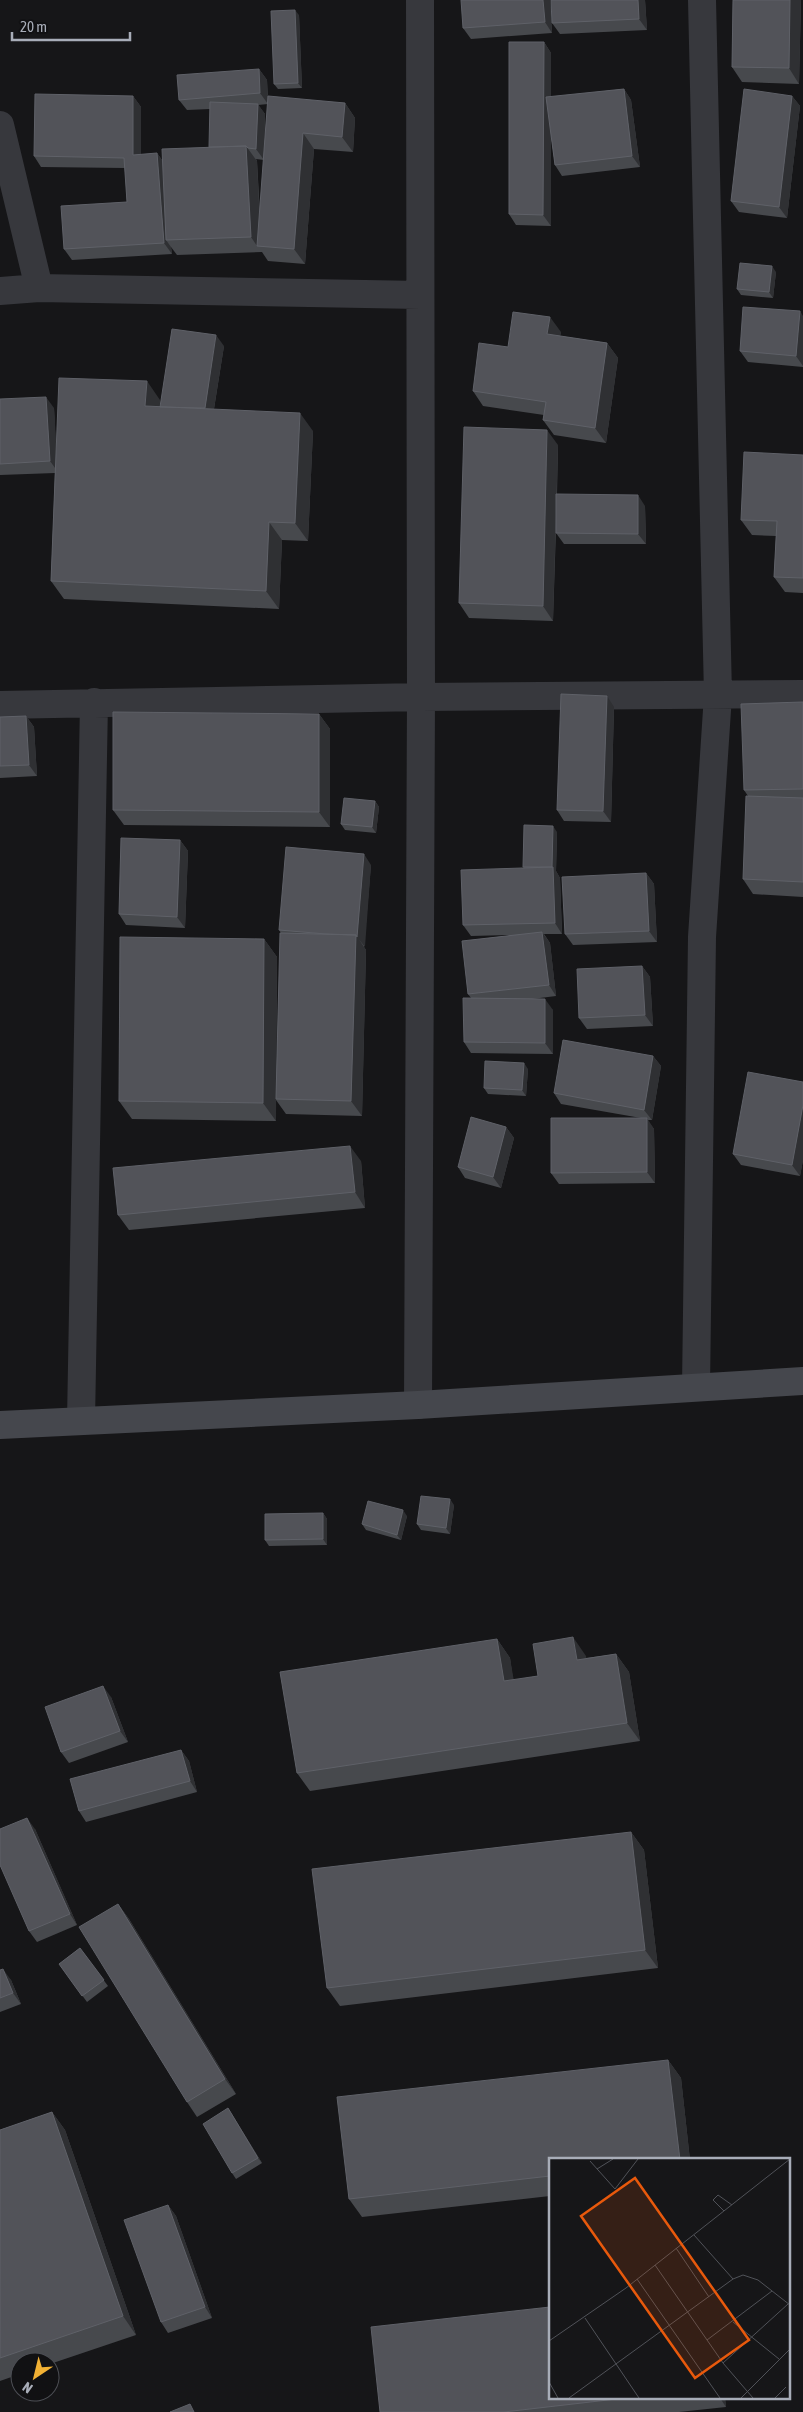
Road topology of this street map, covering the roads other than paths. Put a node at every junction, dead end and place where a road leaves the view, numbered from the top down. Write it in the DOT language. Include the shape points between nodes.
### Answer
graph roads {
  1 [pos="420,0"];
  2 [pos="702,0"];
  3 [pos="0,125"];
  4 [pos="39,288"];
  5 [pos="0,291"];
  6 [pos="420,295"];
  7 [pos="803,694"];
  8 [pos="718,695"];
  9 [pos="421,697"];
  10 [pos="94,702"];
  11 [pos="0,705"];
  12 [pos="803,1382"];
  13 [pos="696,1387"];
  14 [pos="418,1405"];
  15 [pos="81,1421"];
  16 [pos="0,1425"];
  1 -- 6 [label="street"];
  2 -- 8 [label="street"];
  3 -- 4 [label="street"];
  4 -- 5 [label="street"];
  4 -- 6 [label="street"];
  6 -- 9 [label="street"];
  7 -- 8 [label="street"];
  8 -- 9 [label="street"];
  8 -- 13 [label="street" via="702,937"];
  9 -- 10 [label="street"];
  9 -- 14 [label="street"];
  10 -- 11 [label="street"];
  10 -- 15 [label="street"];
  12 -- 13 [label="main road"];
  13 -- 14 [label="main road"];
  14 -- 15 [label="main road"];
  15 -- 16 [label="main road"];
}
